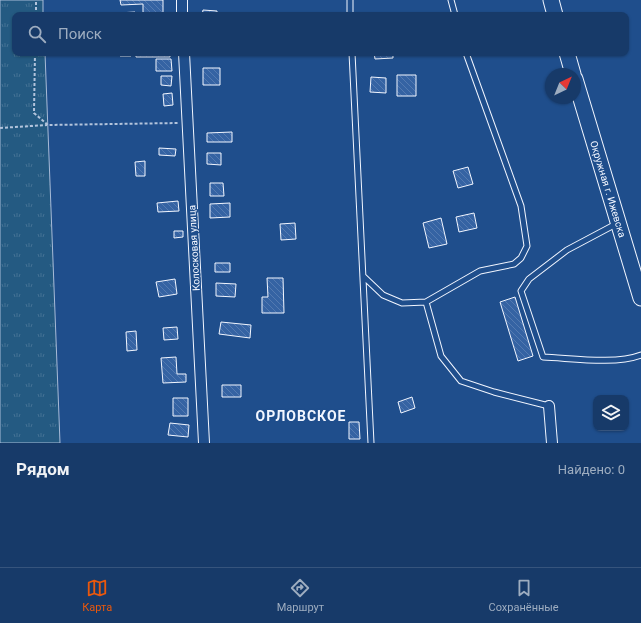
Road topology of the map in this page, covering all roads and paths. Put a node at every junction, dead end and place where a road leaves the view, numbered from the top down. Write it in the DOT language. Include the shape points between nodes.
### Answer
graph roads {
  1 [pos="36,0"];
  2 [pos="182,0"];
  3 [pos="350,0"];
  4 [pos="450,0"];
  5 [pos="551,0"];
  6 [pos="36,12"];
  7 [pos="182,12"];
  8 [pos="350,12"];
  9 [pos="454,12"];
  10 [pos="554,12"];
  11 [pos="35,56"];
  12 [pos="184,56"];
  13 [pos="352,56"];
  14 [pos="467,56"];
  15 [pos="568,56"];
  16 [pos="571,68"];
  17 [pos="581,99"];
  18 [pos="188,122"];
  19 [pos="48,125"];
  20 [pos="0,128"];
  21 [pos="619,223"];
  22 [pos="363,276"];
  23 [pos="641,298"];
  24 [pos="426,302"];
  25 [pos="641,355"];
  26 [pos="549,406"];
  27 [pos="204,443"];
  28 [pos="372,443"];
  29 [pos="552,443"];
  1 -- 6 [label="path"];
  2 -- 7 [label="street"];
  3 -- 8 [label="lane"];
  4 -- 9 [label="lane"];
  5 -- 10 [label="main road"];
  11 -- 19 [label="path" via="34,113"];
  12 -- 18 [label="street, Колосковая улица"];
  13 -- 22 [label="lane"];
  14 -- 24 [label="lane" via="521,206 527,246 521,258 514,264 480,271"];
  15 -- 16 [label="main road"];
  17 -- 21 [label="main road, Окружная г. Ижевска"];
  18 -- 19 [label="path"];
  18 -- 27 [label="street, Колосковая улица"];
  19 -- 20 [label="path"];
  21 -- 23 [label="main road, Окружная г. Ижевска"];
  21 -- 25 [label="lane" via="568,250 529,279 521,291 543,357 605,360"];
  22 -- 24 [label="lane" via="383,295 402,303"];
  22 -- 28 [label="lane"];
  24 -- 26 [label="lane" via="441,356 461,381"];
  26 -- 29 [label="street"];
}
